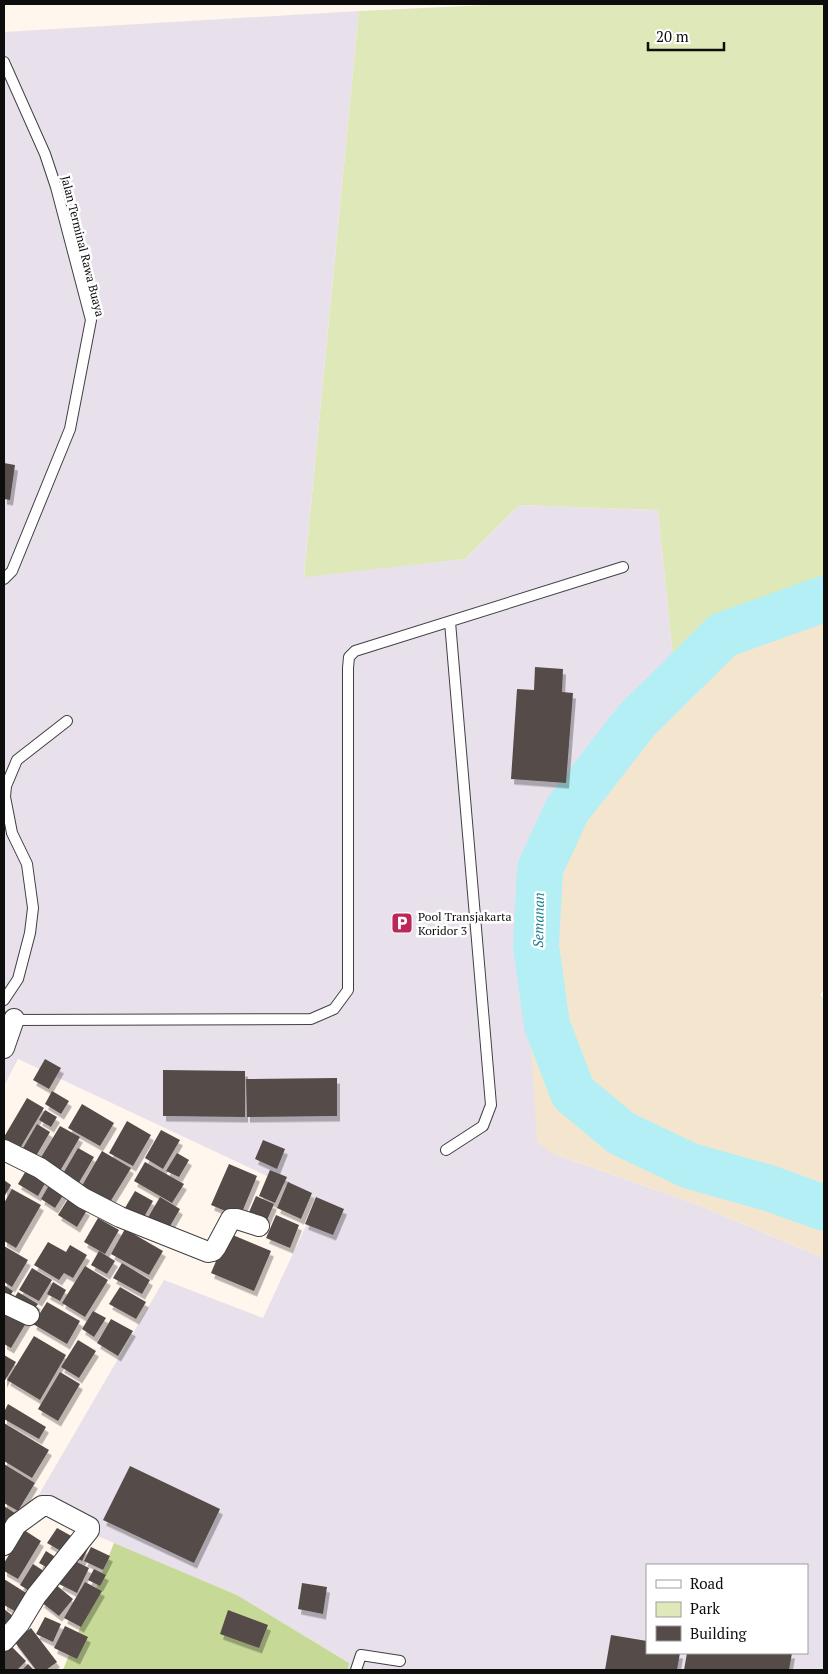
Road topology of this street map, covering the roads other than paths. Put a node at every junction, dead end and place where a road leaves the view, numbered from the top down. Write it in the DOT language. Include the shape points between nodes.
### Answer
graph roads {
  1 [pos="4,62"];
  2 [pos="623,568"];
  3 [pos="4,579"];
  4 [pos="450,622"];
  5 [pos="67,721"];
  6 [pos="4,1000"];
  7 [pos="9,1020"];
  8 [pos="4,1048"];
  9 [pos="4,1150"];
  10 [pos="446,1150"];
  11 [pos="259,1226"];
  12 [pos="4,1303"];
  13 [pos="29,1315"];
  14 [pos="4,1545"];
  15 [pos="4,1641"];
  16 [pos="400,1661"];
  17 [pos="356,1670"];
  1 -- 3 [label="lane, Jalan Terminal Rawa Buaya" via="45,154 91,320 70,429 12,571"];
  2 -- 4 [label="lane"];
  4 -- 7 [label="lane" via="355,651 349,657 348,990 334,1009 311,1019"];
  4 -- 10 [label="lane" via="491,1105 483,1126"];
  5 -- 6 [label="lane" via="17,760 6,786 12,833 27,864 33,908 18,978"];
  7 -- 8 [label="street"];
  9 -- 11 [label="street" via="40,1168 83,1198 208,1252 216,1247 231,1219"];
  12 -- 13 [label="street"];
  14 -- 15 [label="street" via="16,1525 42,1506 49,1506 89,1527"];
  16 -- 17 [label="lane" via="361,1655"];
}
